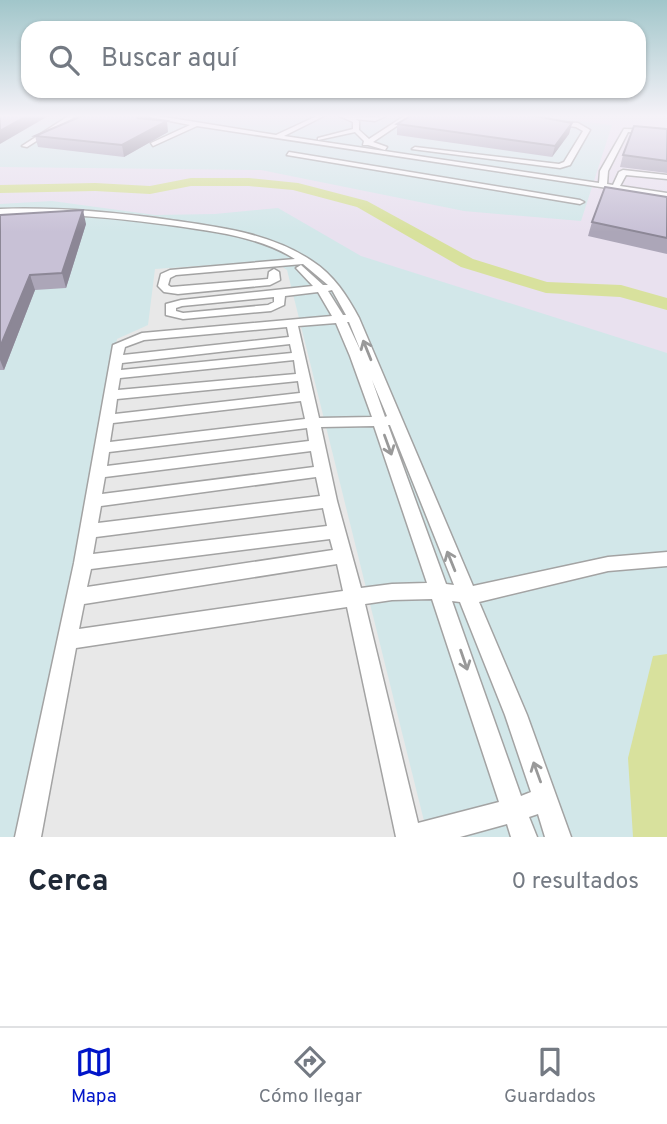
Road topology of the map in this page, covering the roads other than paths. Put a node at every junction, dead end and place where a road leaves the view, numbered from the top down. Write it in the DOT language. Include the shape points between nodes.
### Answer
graph roads {
  1 [pos="289,154"];
  2 [pos="389,154"];
  3 [pos="421,154"];
  4 [pos="466,154"];
  5 [pos="572,154"];
  6 [pos="613,154"];
  7 [pos="434,161"];
  8 [pos="418,176"];
  9 [pos="667,177"];
  10 [pos="602,183"];
  11 [pos="616,185"];
  12 [pos="667,193"];
  13 [pos="580,202"];
  14 [pos="0,214"];
  15 [pos="302,264"];
  16 [pos="328,288"];
  17 [pos="279,294"];
  18 [pos="346,319"];
  19 [pos="295,340"];
  20 [pos="115,367"];
  21 [pos="303,377"];
  22 [pos="111,395"];
  23 [pos="308,396"];
  24 [pos="107,419"];
  25 [pos="395,420"];
  26 [pos="379,421"];
  27 [pos="313,423"];
  28 [pos="318,445"];
  29 [pos="103,448"];
  30 [pos="323,471"];
  31 [pos="99,472"];
  32 [pos="94,501"];
  33 [pos="328,501"];
  34 [pos="88,531"];
  35 [pos="337,531"];
  36 [pos="343,556"];
  37 [pos="667,559"];
  38 [pos="83,563"];
  39 [pos="441,591"];
  40 [pos="465,595"];
  41 [pos="354,596"];
  42 [pos="76,597"];
  43 [pos="67,640"];
  44 [pos="546,799"];
  45 [pos="514,810"];
  46 [pos="29,837"];
  47 [pos="412,837"];
  48 [pos="524,837"];
  49 [pos="558,837"];
  1 -- 8 [label="street"];
  2 -- 7 [label="street"];
  3 -- 10 [label="street"];
  4 -- 5 [label="street" via="560,166"];
  6 -- 10 [label="street"];
  7 -- 8 [label="street"];
  7 -- 10 [label="street"];
  8 -- 13 [label="street"];
  9 -- 11 [label="street" via="623,172"];
  10 -- 11 [label="street"];
  11 -- 12 [label="street"];
  14 -- 15 [label="street" via="80,216 201,232 242,241"];
  15 -- 15 [label="street" via="174,272 165,276 164,282 274,272"];
  15 -- 16 [label="street"];
  16 -- 17 [label="street"];
  16 -- 18 [label="street"];
  17 -- 17 [label="street" via="181,303 170,306 170,313 183,316 271,308 280,303"];
  18 -- 19 [label="street"];
  25 -- 18 [label="street, one-way"];
  18 -- 26 [label="street"];
  19 -- 20 [label="street"];
  19 -- 20 [label="street" via="132,339 119,345"];
  19 -- 21 [label="street"];
  20 -- 22 [label="street"];
  21 -- 22 [label="street"];
  21 -- 23 [label="street"];
  22 -- 24 [label="street"];
  23 -- 24 [label="street"];
  23 -- 27 [label="street"];
  24 -- 29 [label="street"];
  25 -- 26 [label="street"];
  40 -- 25 [label="street, one-way"];
  26 -- 27 [label="street"];
  26 -- 39 [label="street, one-way"];
  27 -- 28 [label="street"];
  27 -- 29 [label="street"];
  28 -- 30 [label="street"];
  28 -- 31 [label="street"];
  29 -- 31 [label="street"];
  30 -- 32 [label="street"];
  30 -- 33 [label="street"];
  31 -- 32 [label="street"];
  32 -- 34 [label="street"];
  33 -- 34 [label="street"];
  33 -- 35 [label="street"];
  34 -- 38 [label="street"];
  35 -- 36 [label="street"];
  35 -- 38 [label="street"];
  36 -- 41 [label="street"];
  36 -- 42 [label="street"];
  37 -- 40 [label="street" via="608,564 492,593"];
  38 -- 42 [label="street"];
  39 -- 40 [label="street"];
  39 -- 41 [label="street"];
  39 -- 45 [label="street, one-way"];
  44 -- 40 [label="street, one-way"];
  41 -- 43 [label="street"];
  41 -- 47 [label="street"];
  42 -- 43 [label="street"];
  43 -- 46 [label="street"];
  44 -- 45 [label="street"];
  44 -- 49 [label="street"];
  45 -- 47 [label="street"];
  45 -- 48 [label="street"];
}
